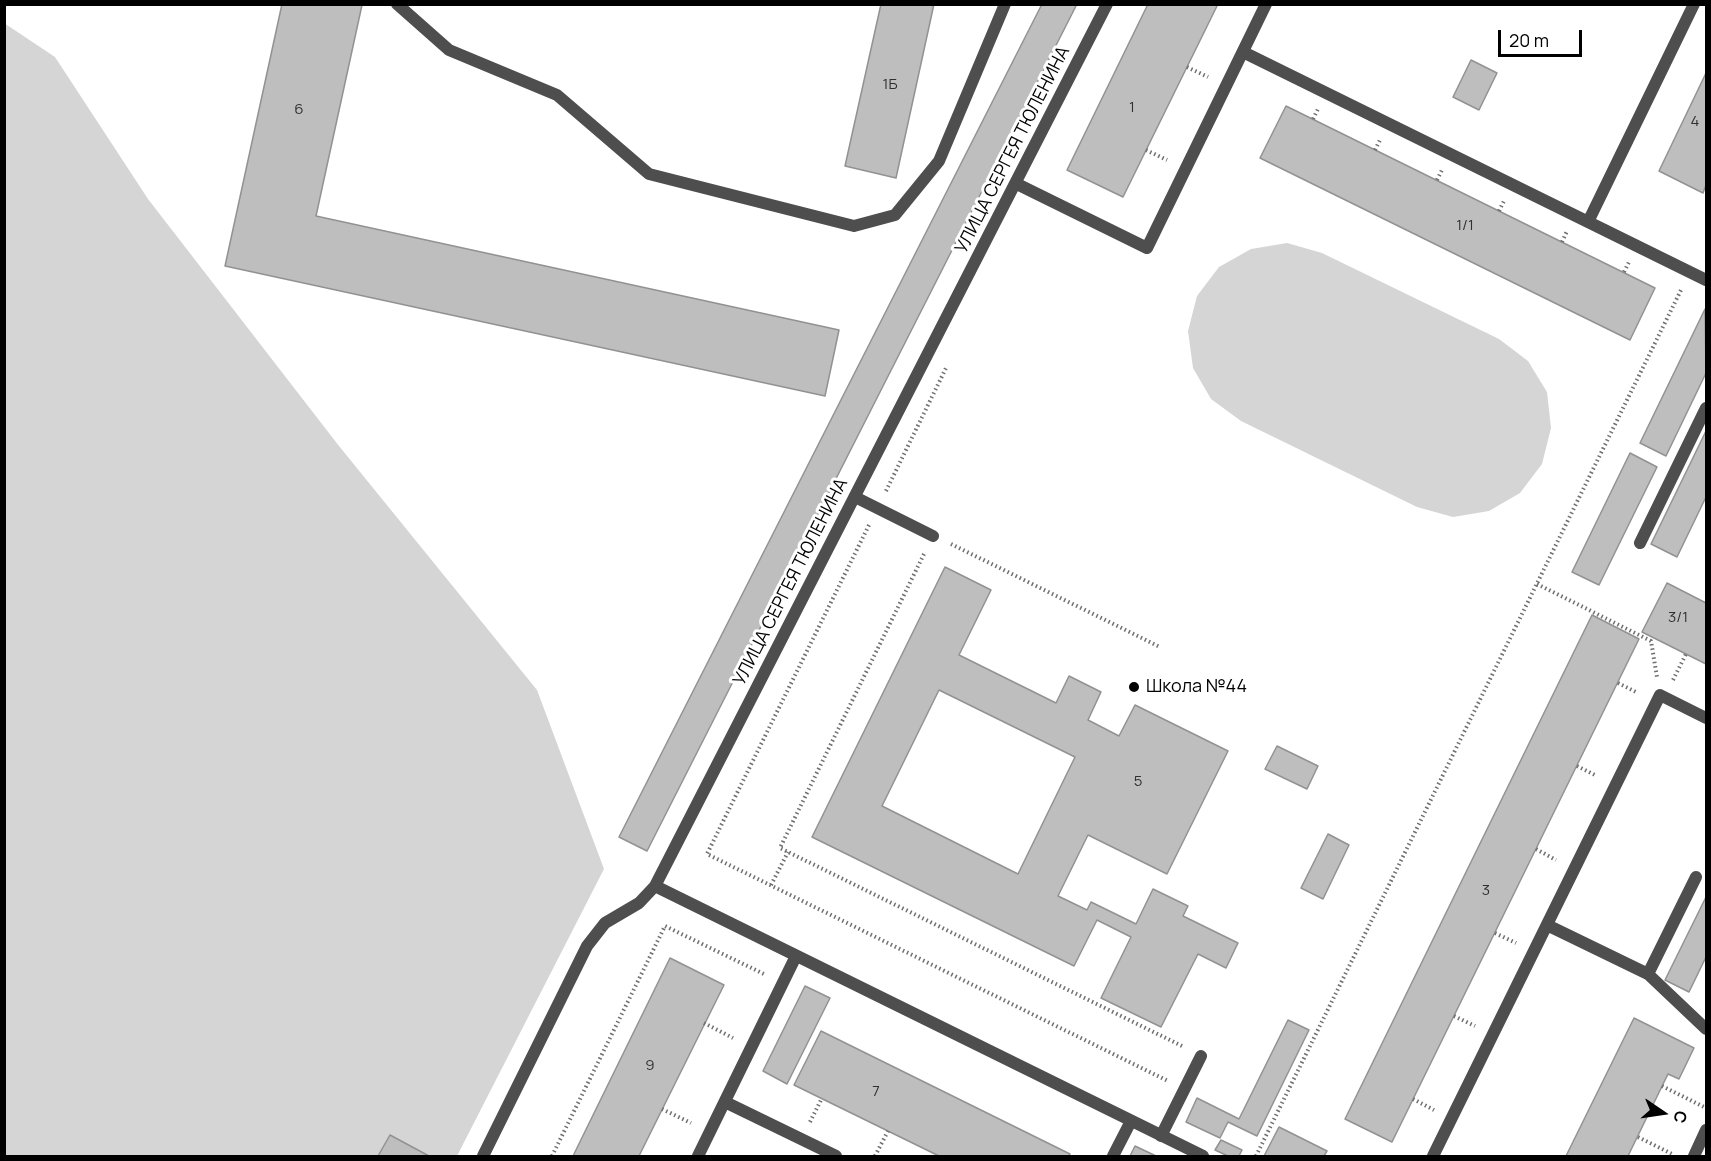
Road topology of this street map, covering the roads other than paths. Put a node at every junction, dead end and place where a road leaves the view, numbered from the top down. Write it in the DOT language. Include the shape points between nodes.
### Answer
graph roads {
  1 [pos="397,4"];
  2 [pos="1005,4"];
  3 [pos="1107,4"];
  4 [pos="1266,4"];
  5 [pos="1694,4"];
  6 [pos="1243,52"];
  7 [pos="1017,184"];
  8 [pos="1588,222"];
  9 [pos="1707,280"];
  10 [pos="1707,408"];
  11 [pos="855,497"];
  12 [pos="933,536"];
  13 [pos="1640,543"];
  14 [pos="1707,718"];
  15 [pos="1696,878"];
  16 [pos="654,886"];
  17 [pos="1547,925"];
  18 [pos="796,956"];
  19 [pos="1648,974"];
  20 [pos="1707,1029"];
  21 [pos="1201,1056"];
  22 [pos="725,1102"];
  23 [pos="1131,1121"];
  24 [pos="1707,1130"];
  25 [pos="1161,1136"];
  26 [pos="483,1156"];
  27 [pos="698,1156"];
  28 [pos="836,1156"];
  29 [pos="1113,1156"];
  30 [pos="1203,1156"];
  31 [pos="1433,1156"];
  32 [pos="1694,1156"];
  1 -- 2 [label="street" via="449,50 557,95 649,174 854,226 895,215 939,161"];
  3 -- 7 [label="street, УЛИЦА СЕРГЕЯ ТЮЛЕНИНА"];
  4 -- 6 [label="street"];
  5 -- 8 [label="street"];
  6 -- 7 [label="street" via="1147,248"];
  6 -- 8 [label="street"];
  7 -- 11 [label="street, УЛИЦА СЕРГЕЯ ТЮЛЕНИНА"];
  8 -- 9 [label="street"];
  10 -- 13 [label="street"];
  11 -- 12 [label="street"];
  11 -- 16 [label="street, УЛИЦА СЕРГЕЯ ТЮЛЕНИНА"];
  14 -- 17 [label="street" via="1663,696"];
  15 -- 19 [label="street"];
  16 -- 18 [label="street"];
  16 -- 26 [label="street, УЛИЦА СЕРГЕЯ ТЮЛЕНИНА" via="639,903 605,923 587,946"];
  17 -- 19 [label="street"];
  17 -- 31 [label="street"];
  18 -- 22 [label="street"];
  18 -- 23 [label="street"];
  19 -- 20 [label="street"];
  21 -- 25 [label="street"];
  22 -- 27 [label="street"];
  22 -- 28 [label="street"];
  23 -- 25 [label="street"];
  23 -- 29 [label="street"];
  24 -- 32 [label="street"];
  25 -- 30 [label="street"];
}
